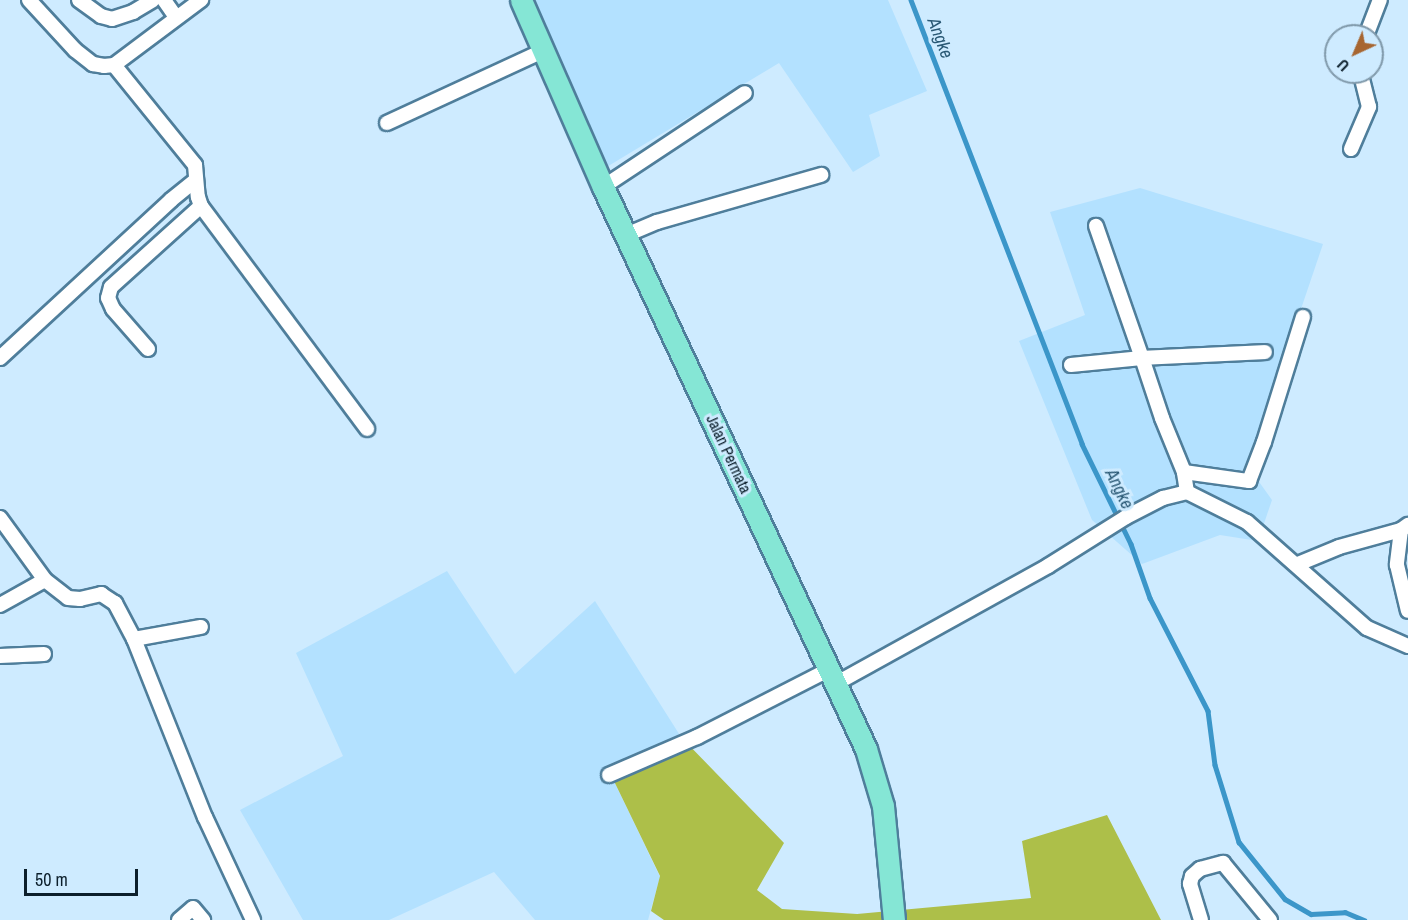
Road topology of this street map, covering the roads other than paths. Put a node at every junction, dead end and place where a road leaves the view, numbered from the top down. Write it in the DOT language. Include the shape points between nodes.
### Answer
graph roads {
  1 [pos="29,0"];
  2 [pos="79,0"];
  3 [pos="153,0"];
  4 [pos="164,0"];
  5 [pos="201,0"];
  6 [pos="521,0"];
  7 [pos="1380,0"];
  8 [pos="176,17"];
  9 [pos="1371,24"];
  10 [pos="543,51"];
  11 [pos="114,65"];
  12 [pos="1363,84"];
  13 [pos="745,93"];
  14 [pos="387,123"];
  15 [pos="1351,149"];
  16 [pos="821,175"];
  17 [pos="196,180"];
  18 [pos="603,187"];
  19 [pos="201,206"];
  20 [pos="1096,226"];
  21 [pos="626,235"];
  22 [pos="1303,317"];
  23 [pos="148,349"];
  24 [pos="1265,352"];
  25 [pos="0,358"];
  26 [pos="1142,358"];
  27 [pos="1071,365"];
  28 [pos="367,429"];
  29 [pos="1184,472"];
  30 [pos="1187,492"];
  31 [pos="0,518"];
  32 [pos="1405,527"];
  33 [pos="1298,564"];
  34 [pos="45,580"];
  35 [pos="0,604"];
  36 [pos="1408,611"];
  37 [pos="201,627"];
  38 [pos="134,639"];
  39 [pos="1408,646"];
  40 [pos="44,654"];
  41 [pos="0,656"];
  42 [pos="834,676"];
  43 [pos="609,775"];
  44 [pos="179,920"];
  45 [pos="203,920"];
  46 [pos="253,920"];
  47 [pos="894,920"];
  48 [pos="1201,920"];
  49 [pos="1270,920"];
  1 -- 11 [label="street" via="75,51 93,64"];
  2 -- 3 [label="street" via="112,19"];
  4 -- 8 [label="street"];
  5 -- 8 [label="street"];
  6 -- 10 [label="main road, Jalan Permata"];
  7 -- 9 [label="street"];
  8 -- 11 [label="street"];
  10 -- 14 [label="street"];
  10 -- 18 [label="main road, Jalan Permata"];
  11 -- 17 [label="street" via="195,165"];
  12 -- 15 [label="street" via="1369,107"];
  13 -- 18 [label="street"];
  16 -- 21 [label="street" via="657,222"];
  17 -- 19 [label="street"];
  17 -- 25 [label="street"];
  18 -- 21 [label="main road, Jalan Permata"];
  19 -- 23 [label="street" via="111,287 108,298 112,309"];
  19 -- 28 [label="street"];
  20 -- 26 [label="street"];
  21 -- 42 [label="main road, Jalan Permata"];
  22 -- 29 [label="street" via="1249,481"];
  24 -- 26 [label="street"];
  26 -- 27 [label="street"];
  26 -- 29 [label="street"];
  29 -- 30 [label="street"];
  30 -- 33 [label="street" via="1247,522"];
  30 -- 42 [label="street" via="1162,498 1029,577"];
  31 -- 34 [label="street"];
  32 -- 33 [label="street"];
  32 -- 36 [label="street" via="1397,564"];
  33 -- 39 [label="street" via="1367,628"];
  34 -- 35 [label="street"];
  34 -- 38 [label="street" via="72,600 107,595"];
  37 -- 38 [label="street"];
  38 -- 46 [label="street" via="205,817"];
  40 -- 41 [label="street"];
  42 -- 43 [label="street"];
  42 -- 47 [label="main road, Jalan Permata" via="878,784"];
  44 -- 45 [label="street" via="193,908"];
  48 -- 49 [label="street" via="1190,884 1192,876 1200,868 1223,863"];
}
